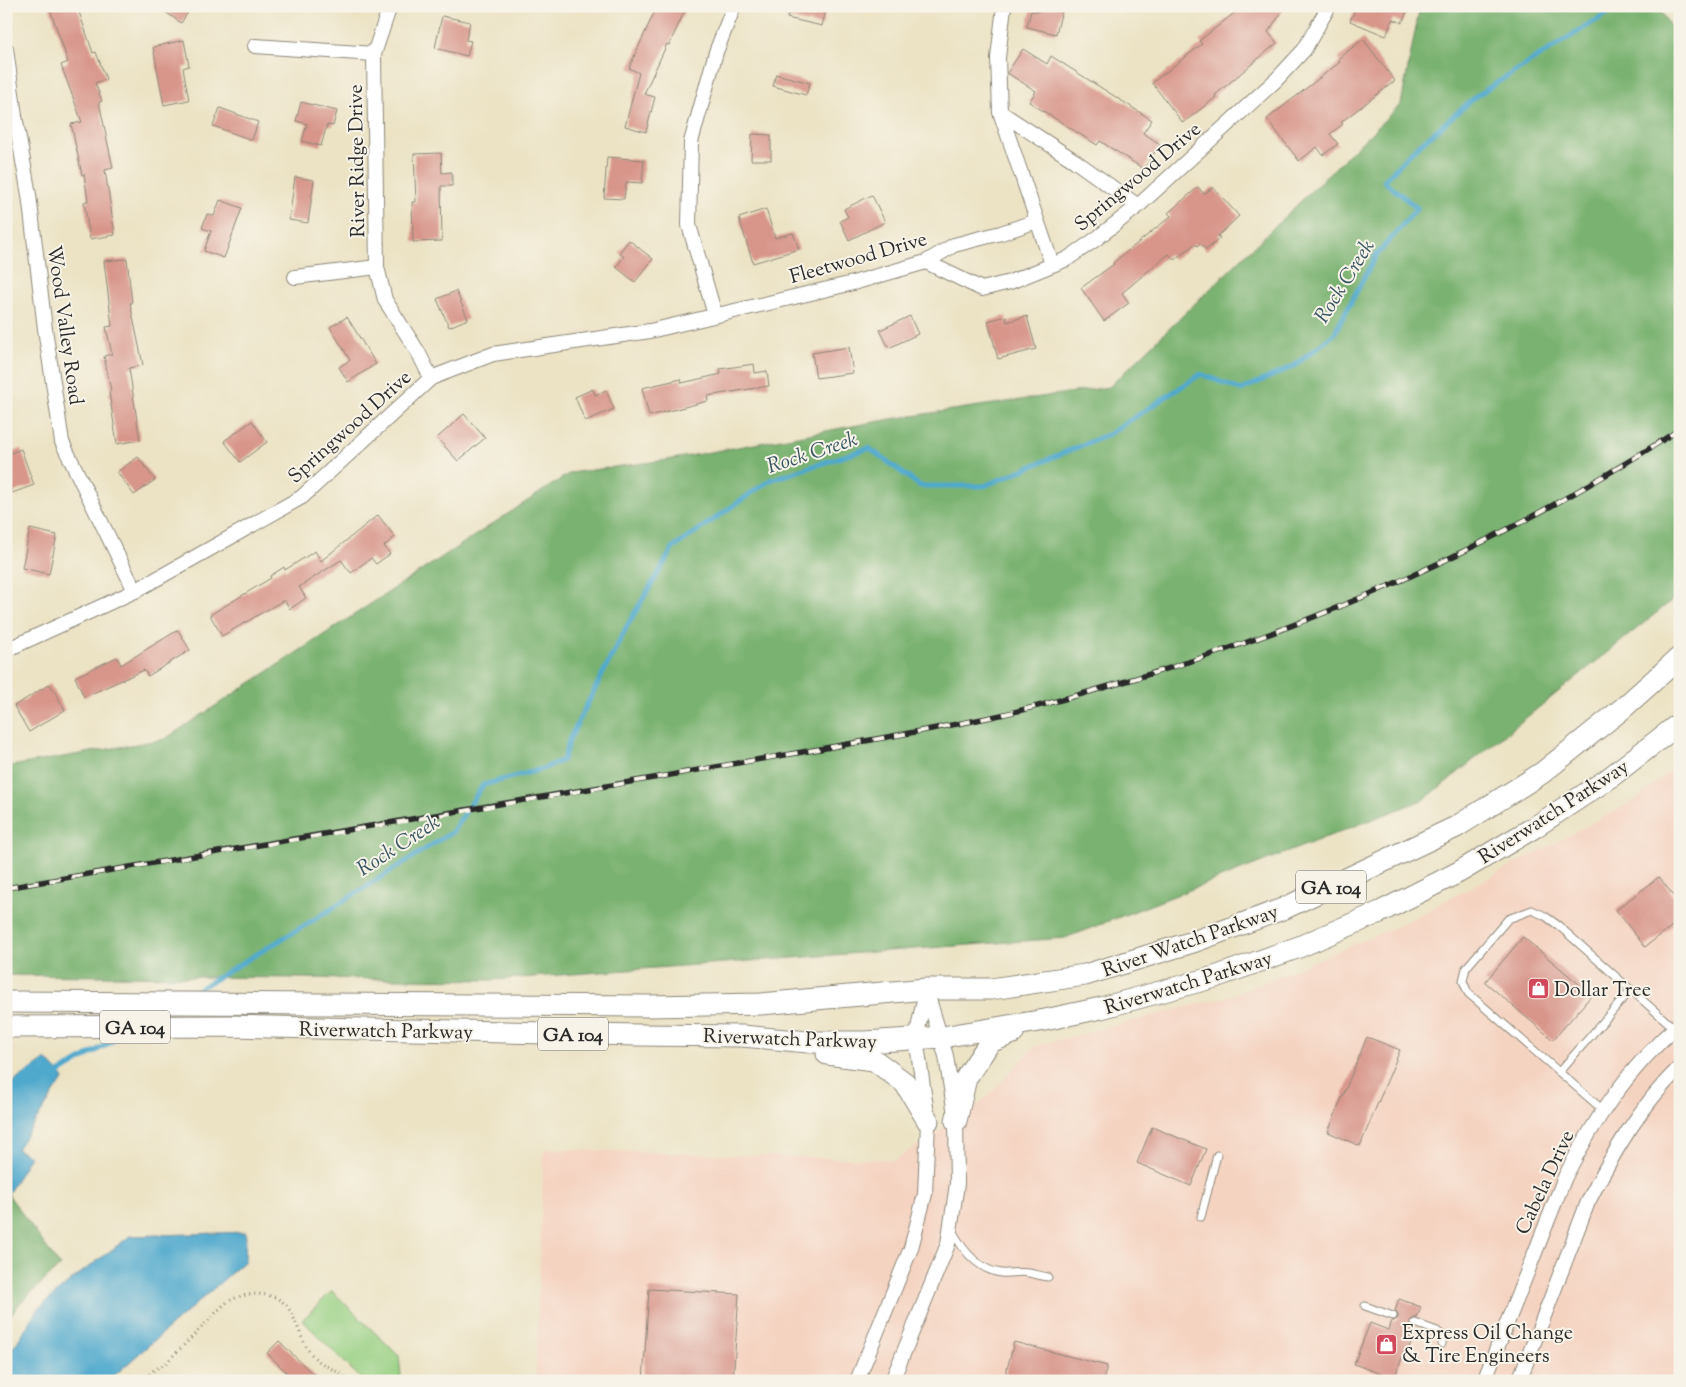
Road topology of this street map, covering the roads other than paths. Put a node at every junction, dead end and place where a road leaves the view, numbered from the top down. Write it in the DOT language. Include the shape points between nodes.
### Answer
graph roads {
  1 [pos="390,6"];
  2 [pos="734,6"];
  3 [pos="1004,6"];
  4 [pos="1329,6"];
  5 [pos="255,46"];
  6 [pos="6,49"];
  7 [pos="374,54"];
  8 [pos="1000,112"];
  9 [pos="1138,206"];
  10 [pos="1038,222"];
  11 [pos="926,262"];
  12 [pos="1052,264"];
  13 [pos="377,267"];
  14 [pos="296,277"];
  15 [pos="715,315"];
  16 [pos="431,378"];
  17 [pos="135,591"];
  18 [pos="6,650"];
  19 [pos="1680,657"];
  20 [pos="1680,723"];
  21 [pos="926,989"];
  22 [pos="1631,990"];
  23 [pos="6,1002"];
  24 [pos="1046,1020"];
  25 [pos="1677,1025"];
  26 [pos="6,1027"];
  27 [pos="638,1035"];
  28 [pos="916,1038"];
  29 [pos="942,1038"];
  30 [pos="1680,1067"];
  31 [pos="1559,1072"];
  32 [pos="1603,1110"];
  33 [pos="928,1120"];
  34 [pos="956,1121"];
  35 [pos="1217,1156"];
  36 [pos="1201,1217"];
  37 [pos="950,1228"];
  38 [pos="1048,1277"];
  39 [pos="1365,1306"];
  40 [pos="1393,1316"];
  41 [pos="1415,1323"];
  42 [pos="1442,1344"];
  43 [pos="857,1381"];
  44 [pos="892,1381"];
  45 [pos="1484,1381"];
  46 [pos="1519,1381"];
  1 -- 7 [label="street, River Ridge Drive"];
  2 -- 15 [label="street" via="716,52 691,142 689,225"];
  3 -- 8 [label="street" via="998,58"];
  4 -- 9 [label="street, Springwood Drive" via="1304,50 1282,74"];
  5 -- 7 [label="street"];
  6 -- 17 [label="street, Wood Valley Road" via="62,442"];
  7 -- 13 [label="street, River Ridge Drive"];
  8 -- 9 [label="street"];
  8 -- 10 [label="street"];
  9 -- 12 [label="street, Springwood Drive" via="1066,259"];
  10 -- 11 [label="street, Fleetwood Drive" via="954,245"];
  10 -- 12 [label="street"];
  11 -- 12 [label="street, Springwood Drive" via="982,289 1010,282"];
  11 -- 15 [label="street, Fleetwood Drive" via="853,283"];
  13 -- 14 [label="street"];
  13 -- 16 [label="street, River Ridge Drive" via="385,300"];
  15 -- 16 [label="street, Springwood Drive" via="650,331 494,354"];
  16 -- 17 [label="street, Springwood Drive" via="302,497"];
  17 -- 18 [label="street, Springwood Drive"];
  19 -- 21 [label="main road, River Watch Parkway / GA 104" via="1542,773 1456,827 1285,908 1196,941 1085,975 991,988"];
  20 -- 24 [label="main road, Riverwatch Parkway / GA 104" via="1608,778 1529,831 1380,912 1299,947 1215,977"];
  21 -- 23 [label="main road, Riverwatch Parkway / GA 104" via="752,1004 649,1006"];
  21 -- 28 [label="street"];
  21 -- 29 [label="street"];
  22 -- 25 [label="lane"];
  22 -- 31 [label="lane"];
  22 -- 31 [label="lane" via="1545,916 1532,910 1508,919 1466,968 1463,981 1468,993"];
  24 -- 29 [label="main road, Riverwatch Parkway / GA 104"];
  24 -- 34 [label="main road" via="990,1042 966,1078"];
  25 -- 32 [label="street, Cabela Drive" via="1634,1069"];
  26 -- 27 [label="main road, Riverwatch Parkway / GA 104" via="230,1026"];
  27 -- 28 [label="main road, Riverwatch Parkway / GA 104" via="742,1036 808,1042"];
  27 -- 33 [label="main road" via="713,1049 830,1054 874,1060 905,1083"];
  28 -- 29 [label="main road, Riverwatch Parkway / GA 104"];
  28 -- 33 [label="street"];
  29 -- 34 [label="street"];
  30 -- 46 [label="street" via="1651,1098 1600,1177"];
  31 -- 32 [label="lane"];
  32 -- 45 [label="street, Cabela Drive" via="1564,1177"];
  33 -- 43 [label="street" via="925,1194 911,1248"];
  34 -- 37 [label="street" via="957,1184"];
  35 -- 36 [label="lane"];
  37 -- 38 [label="lane" via="960,1245 981,1265 1000,1273 1028,1272"];
  37 -- 44 [label="street" via="948,1244"];
  39 -- 40 [label="lane"];
  41 -- 42 [label="lane" via="1437,1331 1443,1336"];
}
